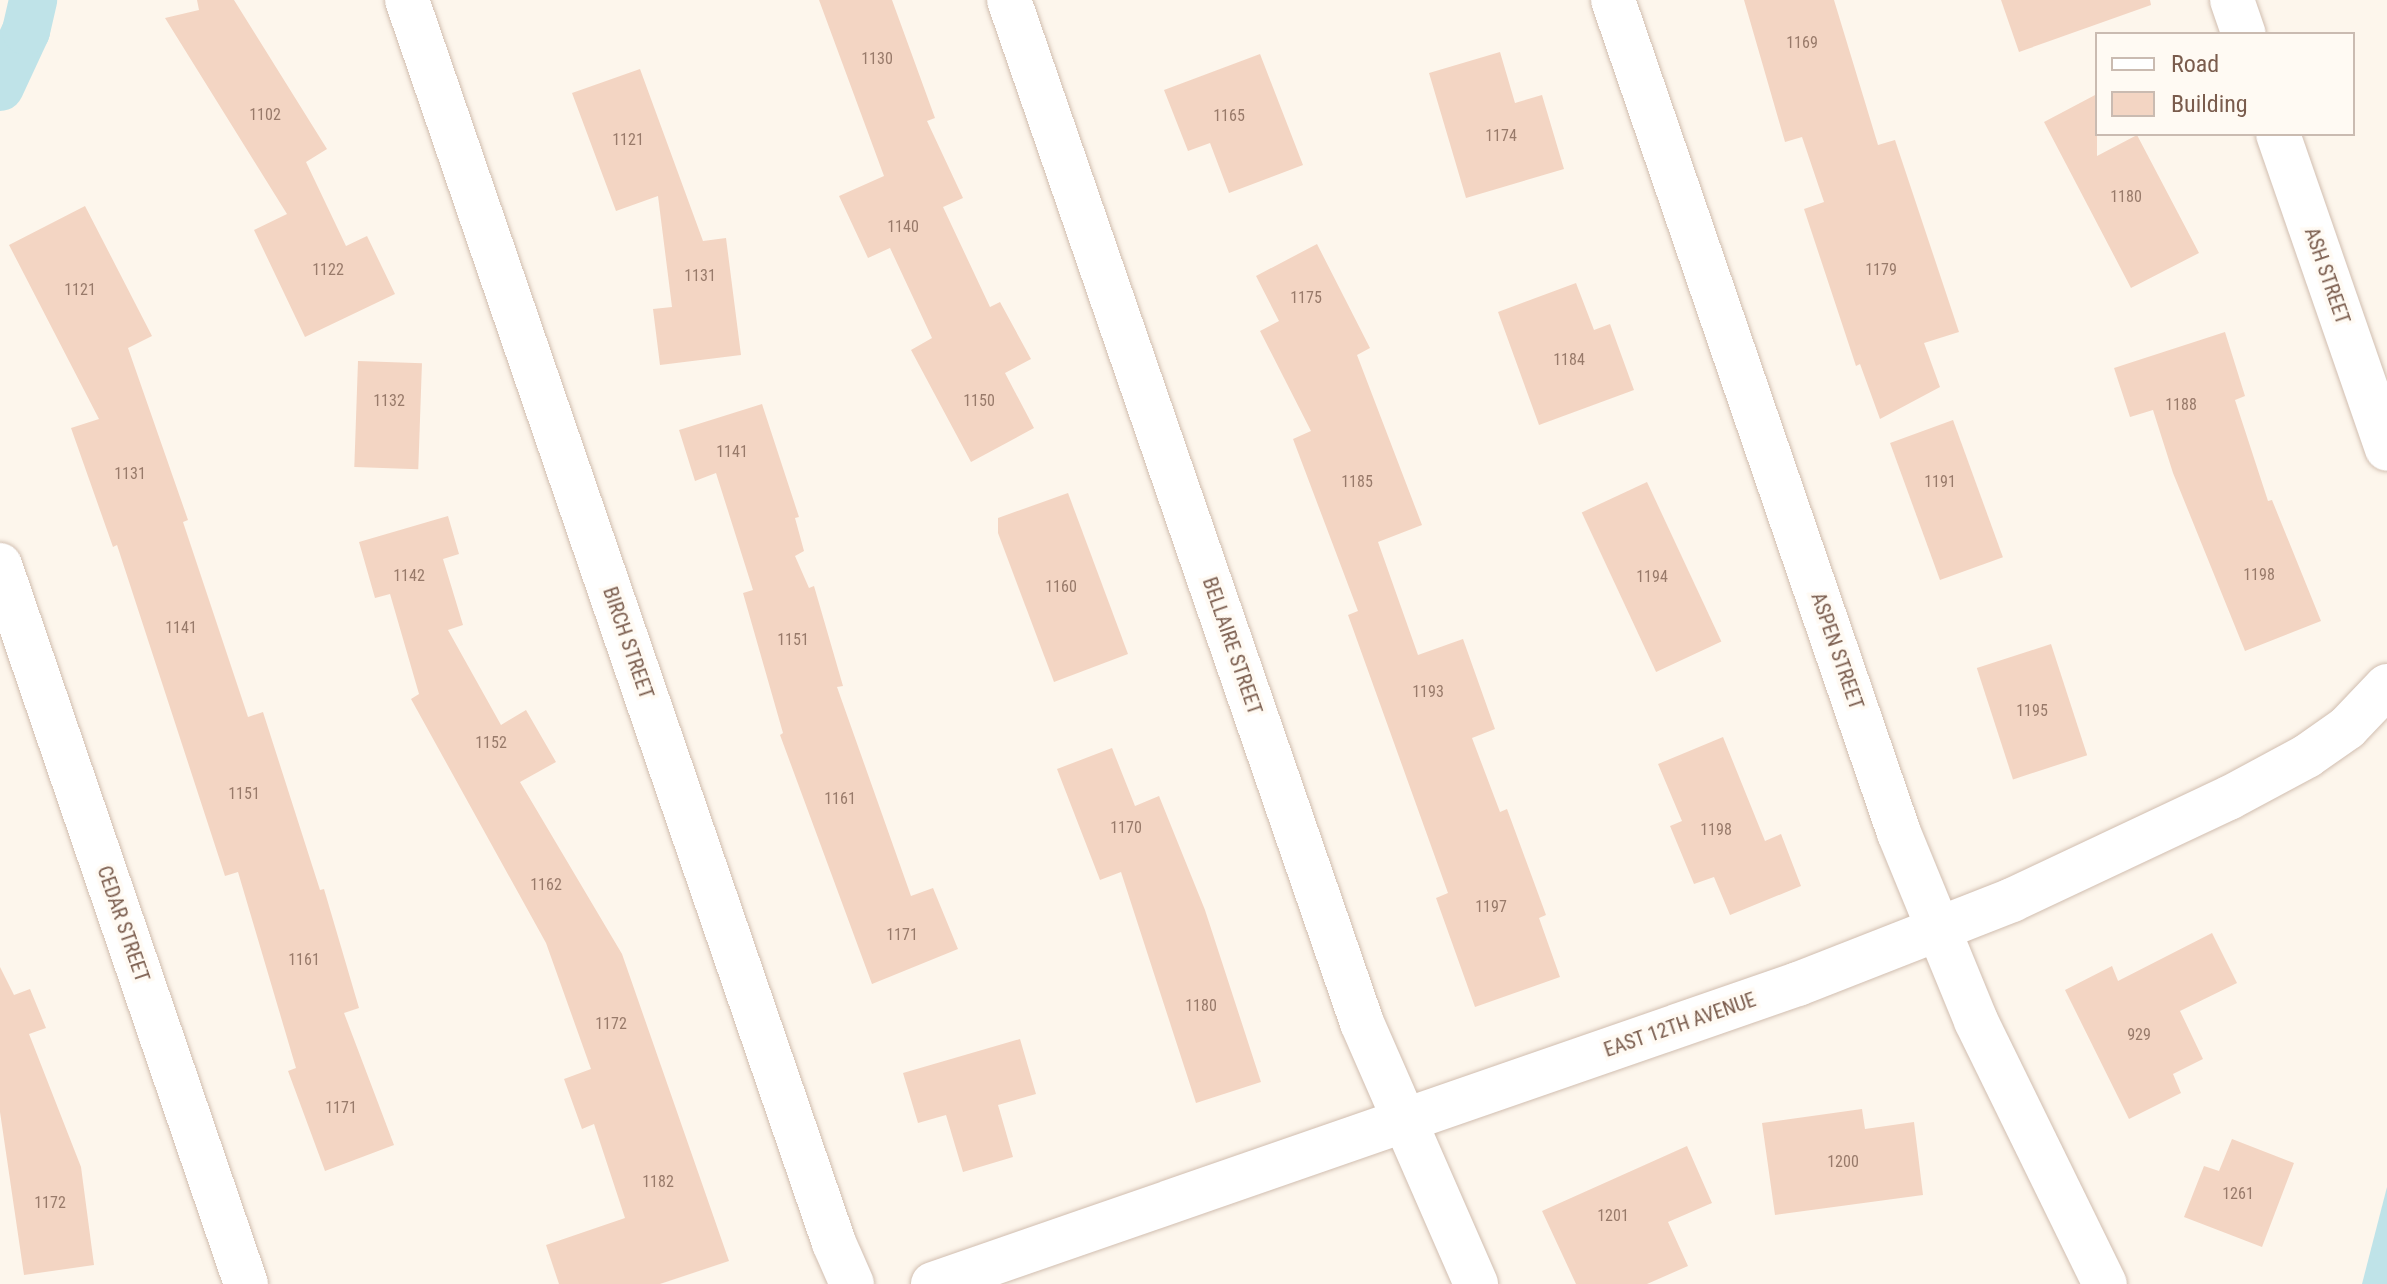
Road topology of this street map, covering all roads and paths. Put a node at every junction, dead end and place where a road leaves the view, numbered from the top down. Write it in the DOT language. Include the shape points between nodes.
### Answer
graph roads {
  1 [pos="407,0"];
  2 [pos="1009,0"];
  3 [pos="1613,0"];
  4 [pos="2232,0"];
  5 [pos="2243,32"];
  6 [pos="2279,136"];
  7 [pos="2384,427"];
  8 [pos="0,565"];
  9 [pos="2387,686"];
  10 [pos="1938,929"];
  11 [pos="1404,1122"];
  12 [pos="246,1284"];
  13 [pos="852,1284"];
  14 [pos="933,1284"];
  15 [pos="1476,1284"];
  16 [pos="2105,1284"];
  1 -- 13 [label="street, BIRCH STREET"];
  2 -- 11 [label="street, BELLAIRE STREET" via="1362,1023"];
  3 -- 10 [label="street, ASPEN STREET" via="1899,833"];
  4 -- 5 [label="street"];
  6 -- 7 [label="street, ASH STREET"];
  8 -- 12 [label="street, CEDAR STREET"];
  9 -- 10 [label="street, EAST 12TH AVENUE" via="2347,728 2307,756 2012,900"];
  10 -- 11 [label="street, EAST 12TH AVENUE" via="1798,984"];
  10 -- 16 [label="street, ASPEN STREET" via="1976,1021"];
  11 -- 14 [label="street, EAST 12TH AVENUE"];
  11 -- 15 [label="street, BELLAIRE STREET"];
}
